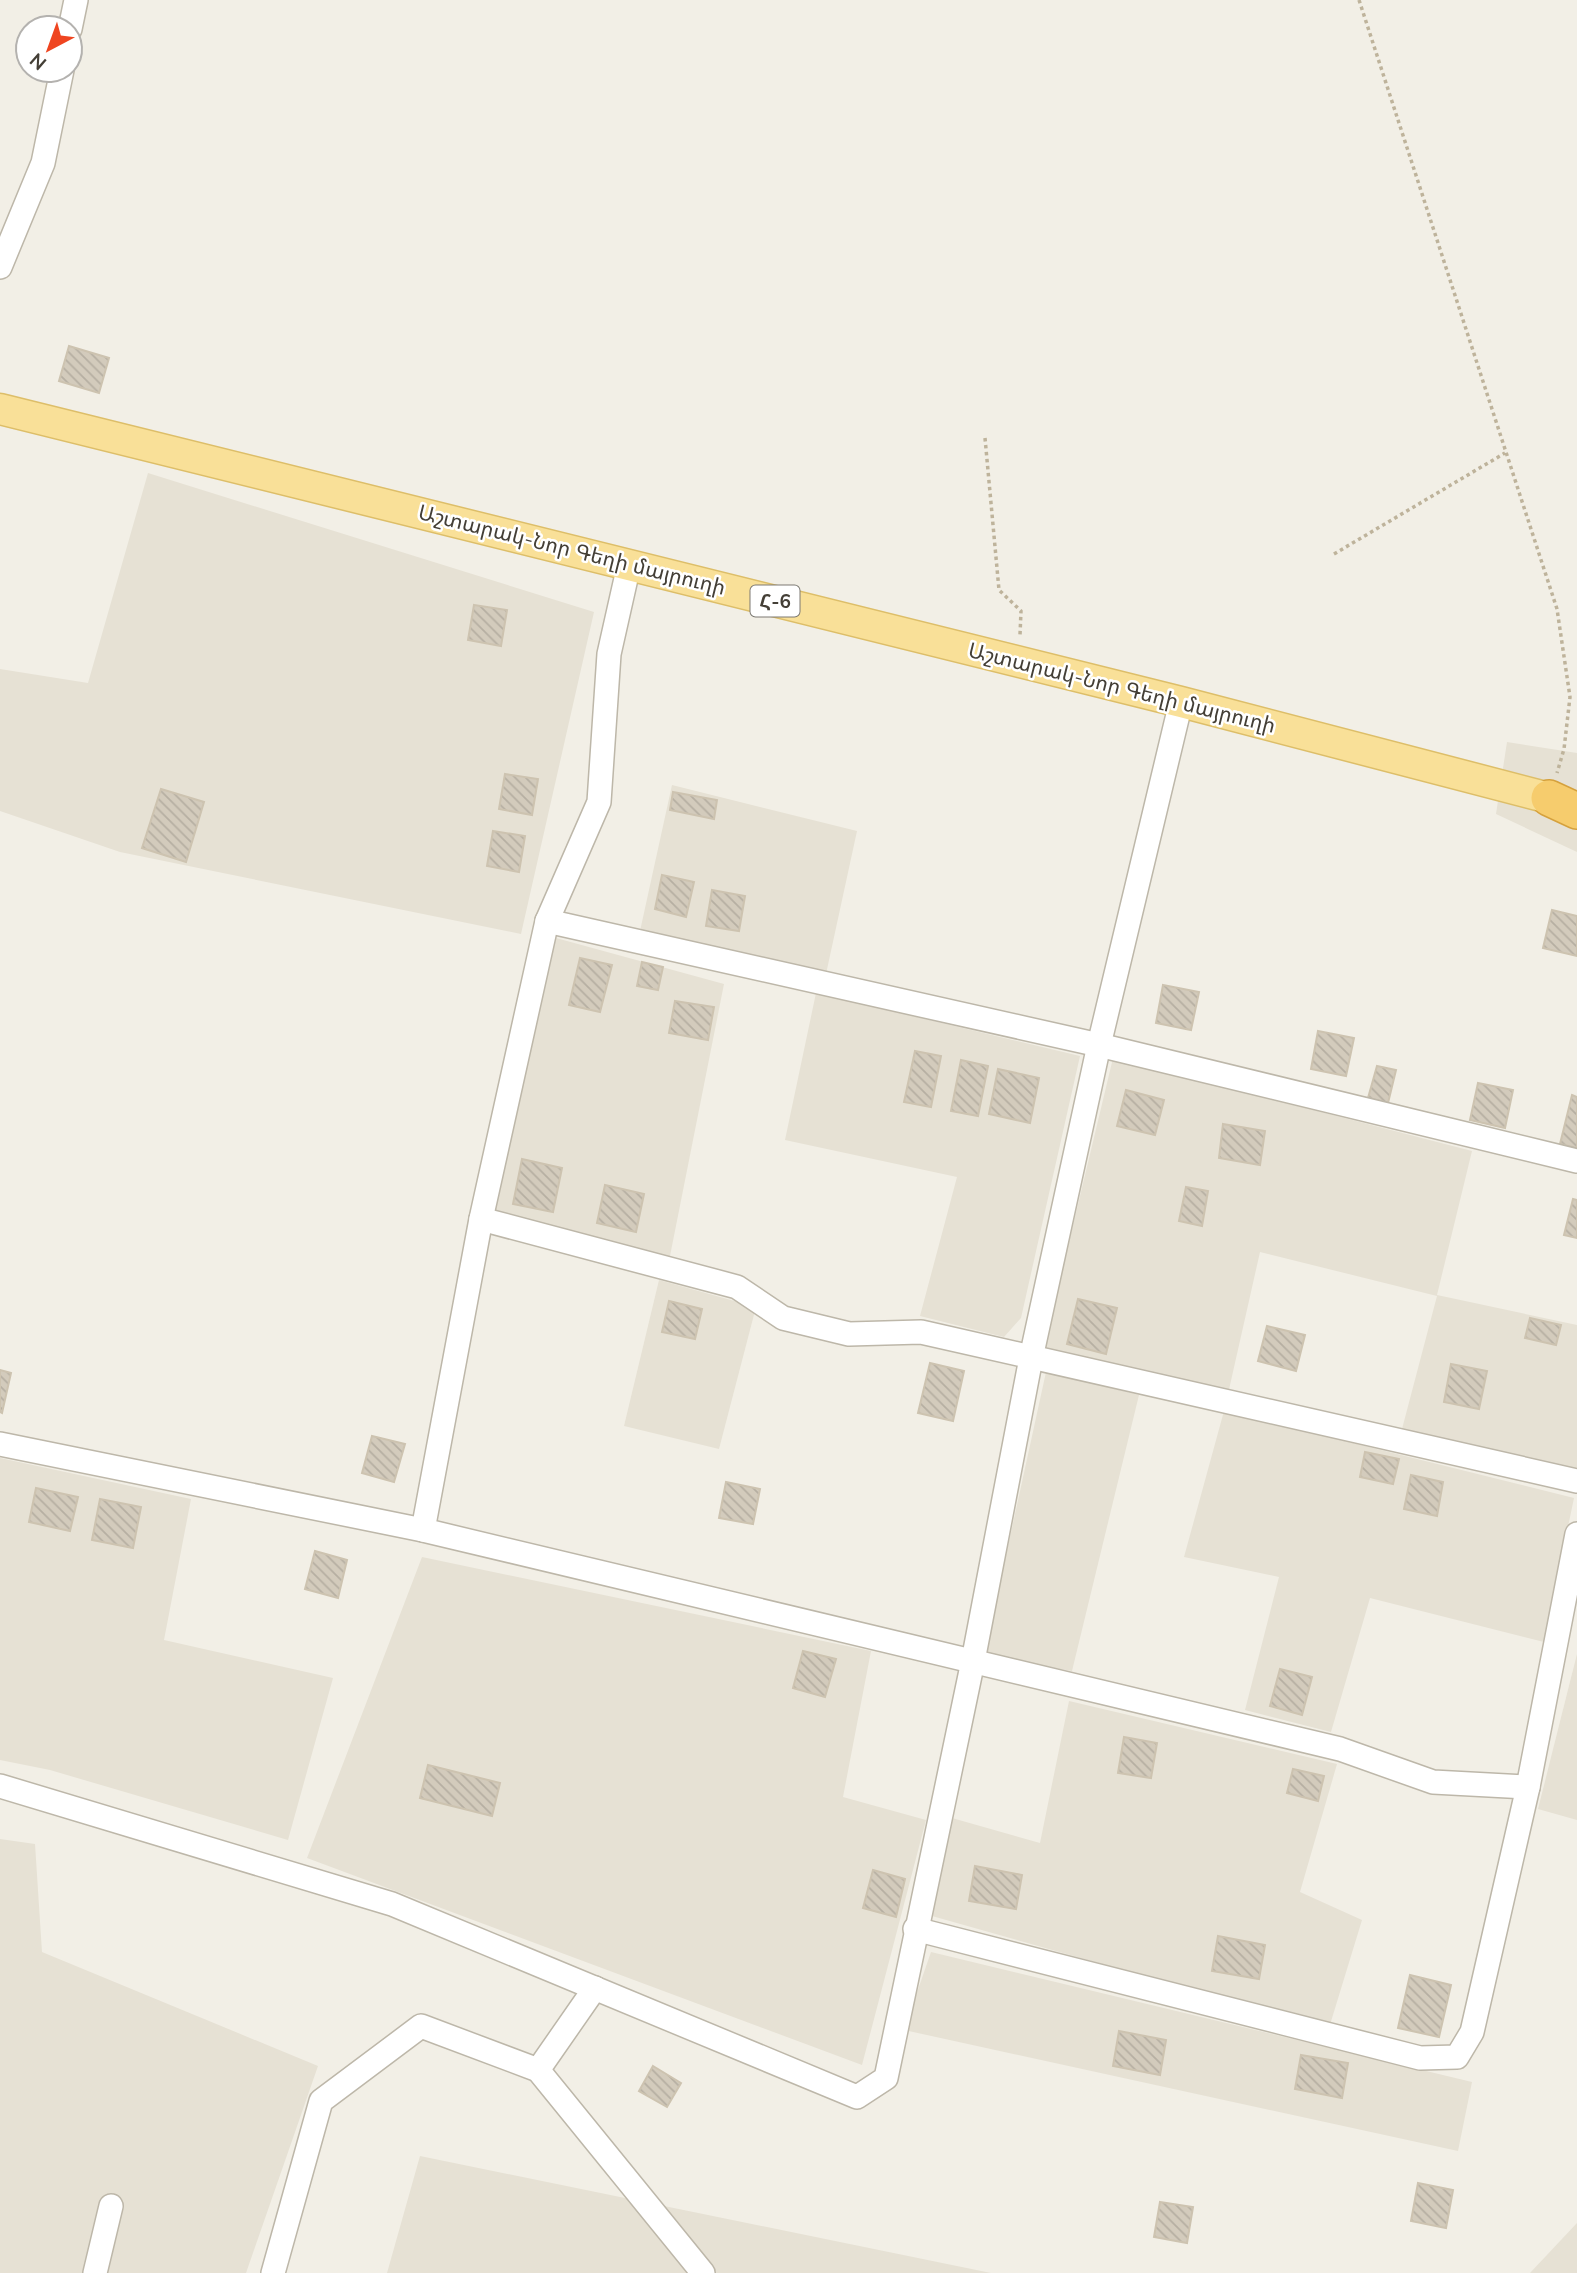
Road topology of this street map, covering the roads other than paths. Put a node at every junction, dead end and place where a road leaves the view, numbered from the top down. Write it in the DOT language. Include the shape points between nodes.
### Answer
graph roads {
  1 [pos="59,84"];
  2 [pos="0,267"];
  3 [pos="0,409"];
  4 [pos="629,565"];
  5 [pos="1181,702"];
  6 [pos="1568,805"];
  7 [pos="547,921"];
  8 [pos="1098,1045"];
  9 [pos="1577,1161"];
  10 [pos="481,1219"];
  11 [pos="1031,1358"];
  12 [pos="0,1444"];
  13 [pos="1577,1481"];
  14 [pos="423,1531"];
  15 [pos="1577,1534"];
  16 [pos="973,1661"];
  17 [pos="0,1786"];
  18 [pos="1528,1787"];
  19 [pos="915,1929"];
  20 [pos="596,1988"];
  21 [pos="538,2070"];
  22 [pos="111,2206"];
  23 [pos="95,2273"];
  24 [pos="273,2273"];
  25 [pos="703,2273"];
  1 -- 2 [label="street" via="43,163"];
  3 -- 4 [label="main road, Աշտարակ-Նոր Գեղի մայրուղի / Հ-6"];
  4 -- 5 [label="main road, Աշտարակ-Նոր Գեղի մայրուղի / Հ-6"];
  4 -- 7 [label="street" via="609,654 599,802"];
  5 -- 6 [label="main road, Աշտարակ-Նոր Գեղի մայրուղի / Հ-6"];
  5 -- 8 [label="street"];
  7 -- 8 [label="street"];
  7 -- 10 [label="street"];
  8 -- 9 [label="street"];
  8 -- 11 [label="street"];
  10 -- 11 [label="street" via="737,1287 783,1318 849,1334 921,1332"];
  10 -- 14 [label="street"];
  11 -- 13 [label="street"];
  11 -- 16 [label="street"];
  12 -- 14 [label="street"];
  14 -- 16 [label="street"];
  15 -- 18 [label="street"];
  16 -- 18 [label="street" via="1340,1749 1433,1782"];
  16 -- 19 [label="street"];
  17 -- 20 [label="street" via="392,1904"];
  18 -- 19 [label="street" via="1472,2032 1457,2057 1420,2058"];
  19 -- 20 [label="street" via="886,2078 857,2097"];
  20 -- 21 [label="street"];
  21 -- 24 [label="street" via="421,2026 321,2101"];
  21 -- 25 [label="street"];
  22 -- 23 [label="street"];
}
